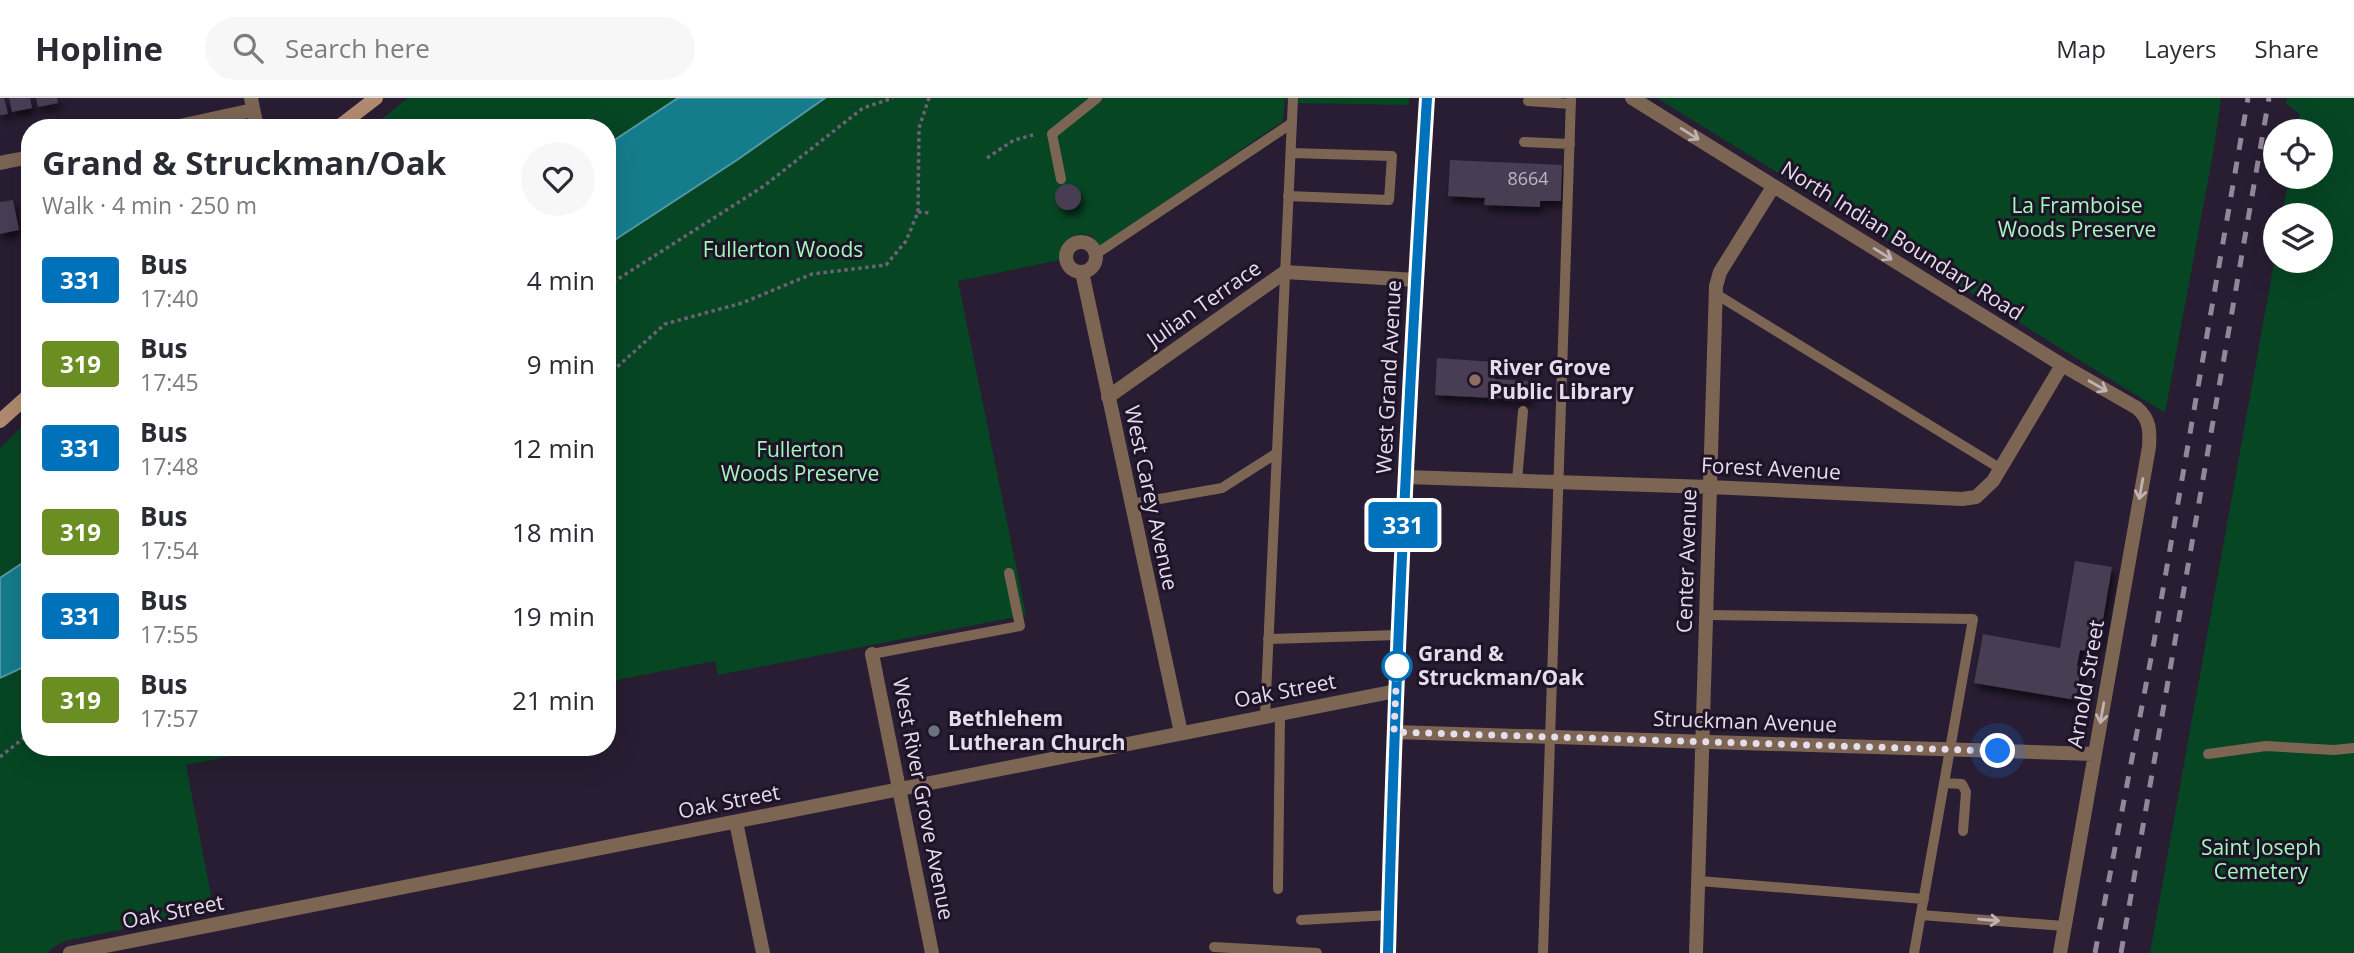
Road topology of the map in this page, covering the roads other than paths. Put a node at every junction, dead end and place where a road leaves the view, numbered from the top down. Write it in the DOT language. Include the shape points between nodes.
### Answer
graph roads {
  1 [pos="376,98"];
  2 [pos="1097,98"];
  3 [pos="1293,98"];
  4 [pos="1427,98"];
  5 [pos="1632,98"];
  6 [pos="1528,101"];
  7 [pos="1571,101"];
  8 [pos="252,104"];
  9 [pos="201,119"];
  10 [pos="349,119"];
  11 [pos="1292,123"];
  12 [pos="1524,142"];
  13 [pos="1570,144"];
  14 [pos="1290,153"];
  15 [pos="21,159"];
  16 [pos="0,163"];
  17 [pos="1061,179"];
  18 [pos="1773,187"];
  19 [pos="1288,197"];
  20 [pos="1096,254"];
  21 [pos="1082,272"];
  22 [pos="1285,272"];
  23 [pos="1416,279"];
  24 [pos="1716,295"];
  25 [pos="2062,365"];
  26 [pos="1108,397"];
  27 [pos="21,402"];
  28 [pos="1523,411"];
  29 [pos="0,421"];
  30 [pos="2148,422"];
  31 [pos="1277,453"];
  32 [pos="2001,469"];
  33 [pos="1405,477"];
  34 [pos="1517,481"];
  35 [pos="1558,482"];
  36 [pos="1710,487"];
  37 [pos="1131,504"];
  38 [pos="1009,573"];
  39 [pos="1707,615"];
  40 [pos="1398,635"];
  41 [pos="1268,639"];
  42 [pos="872,654"];
  43 [pos="1396,691"];
  44 [pos="1280,714"];
  45 [pos="1265,717"];
  46 [pos="1394,732"];
  47 [pos="1181,733"];
  48 [pos="1551,737"];
  49 [pos="1703,742"];
  50 [pos="2353,749"];
  51 [pos="1950,750"];
  52 [pos="2094,754"];
  53 [pos="2208,754"];
  54 [pos="1944,783"];
  55 [pos="899,789"];
  56 [pos="736,822"];
  57 [pos="1963,831"];
  58 [pos="1699,881"];
  59 [pos="1278,889"];
  60 [pos="1924,899"];
  61 [pos="1389,915"];
  62 [pos="1921,915"];
  63 [pos="1301,920"];
  64 [pos="2064,926"];
  65 [pos="1214,947"];
  66 [pos="70,953"];
  67 [pos="763,953"];
  68 [pos="932,953"];
  69 [pos="1317,953"];
  70 [pos="1388,953"];
  71 [pos="1543,953"];
  72 [pos="1696,953"];
  73 [pos="1914,953"];
  74 [pos="2060,953"];
  1 -- 10 [label="main road"];
  2 -- 17 [label="lane" via="1052,134"];
  3 -- 11 [label="lane"];
  4 -- 23 [label="main road, West Grand Avenue"];
  5 -- 18 [label="street, North Indian Boundary Road, one-way"];
  6 -- 7 [label="lane"];
  7 -- 13 [label="lane"];
  8 -- 9 [label="street"];
  11 -- 14 [label="lane"];
  11 -- 20 [label="lane"];
  12 -- 13 [label="lane"];
  13 -- 35 [label="lane"];
  14 -- 19 [label="lane"];
  14 -- 19 [label="lane" via="1392,156 1389,200"];
  15 -- 16 [label="street"];
  18 -- 24 [label="street, Center Avenue" via="1720,272"];
  18 -- 25 [label="street, North Indian Boundary Road, one-way"];
  19 -- 22 [label="lane"];
  20 -- 21 [label="street" via="1091,268"];
  20 -- 21 [label="street, West Carey Avenue" via="1082,242 1069,248 1067,262"];
  21 -- 26 [label="street, West Carey Avenue"];
  22 -- 23 [label="street, Julian Terrace"];
  22 -- 26 [label="street, Julian Terrace"];
  22 -- 31 [label="lane"];
  23 -- 33 [label="main road, West Grand Avenue"];
  24 -- 32 [label="lane"];
  24 -- 36 [label="street, Center Avenue"];
  25 -- 30 [label="street, North Indian Boundary Road, one-way" via="2137,408"];
  25 -- 32 [label="street, Forest Avenue"];
  26 -- 37 [label="street, West Carey Avenue"];
  27 -- 29 [label="main road"];
  28 -- 34 [label="lane"];
  30 -- 52 [label="street, Arnold Street, one-way" via="2149,447"];
  31 -- 37 [label="lane" via="1222,488"];
  31 -- 41 [label="lane"];
  32 -- 36 [label="street, Forest Avenue" via="1976,497 1962,499"];
  33 -- 34 [label="street, Forest Avenue"];
  33 -- 40 [label="main road, West Grand Avenue"];
  34 -- 35 [label="street, Forest Avenue"];
  35 -- 36 [label="street, Forest Avenue"];
  35 -- 48 [label="lane"];
  36 -- 39 [label="street, Center Avenue"];
  37 -- 47 [label="street, West Carey Avenue"];
  38 -- 42 [label="lane" via="1020,626"];
  39 -- 49 [label="street, Center Avenue"];
  39 -- 51 [label="lane" via="1973,619"];
  40 -- 41 [label="lane"];
  40 -- 43 [label="main road, West Grand Avenue"];
  41 -- 45 [label="lane"];
  42 -- 55 [label="street, West River Grove Avenue"];
  43 -- 44 [label="street, Oak Street"];
  43 -- 46 [label="main road, West Grand Avenue"];
  44 -- 45 [label="street, Oak Street"];
  44 -- 59 [label="lane"];
  45 -- 47 [label="street, Oak Street"];
  46 -- 48 [label="street, Struckman Avenue"];
  46 -- 61 [label="main road, West Grand Avenue"];
  47 -- 55 [label="street, Oak Street"];
  48 -- 49 [label="street, Struckman Avenue"];
  48 -- 71 [label="lane"];
  49 -- 51 [label="street, Struckman Avenue"];
  49 -- 58 [label="street, Center Avenue"];
  50 -- 53 [label="lane" via="2266,746"];
  51 -- 52 [label="street, Struckman Avenue"];
  51 -- 54 [label="lane"];
  52 -- 64 [label="street, Arnold Street"];
  54 -- 57 [label="lane" via="1962,784 1966,792"];
  54 -- 60 [label="lane"];
  55 -- 56 [label="street, Oak Street"];
  55 -- 68 [label="street, West River Grove Avenue"];
  56 -- 66 [label="street, Oak Street"];
  56 -- 67 [label="street"];
  58 -- 60 [label="lane"];
  58 -- 72 [label="street, Center Avenue"];
  60 -- 62 [label="lane"];
  61 -- 63 [label="lane"];
  61 -- 70 [label="main road, West Grand Avenue"];
  62 -- 64 [label="lane, one-way"];
  62 -- 73 [label="lane"];
  64 -- 74 [label="street, Arnold Street"];
  65 -- 69 [label="lane"];
}
